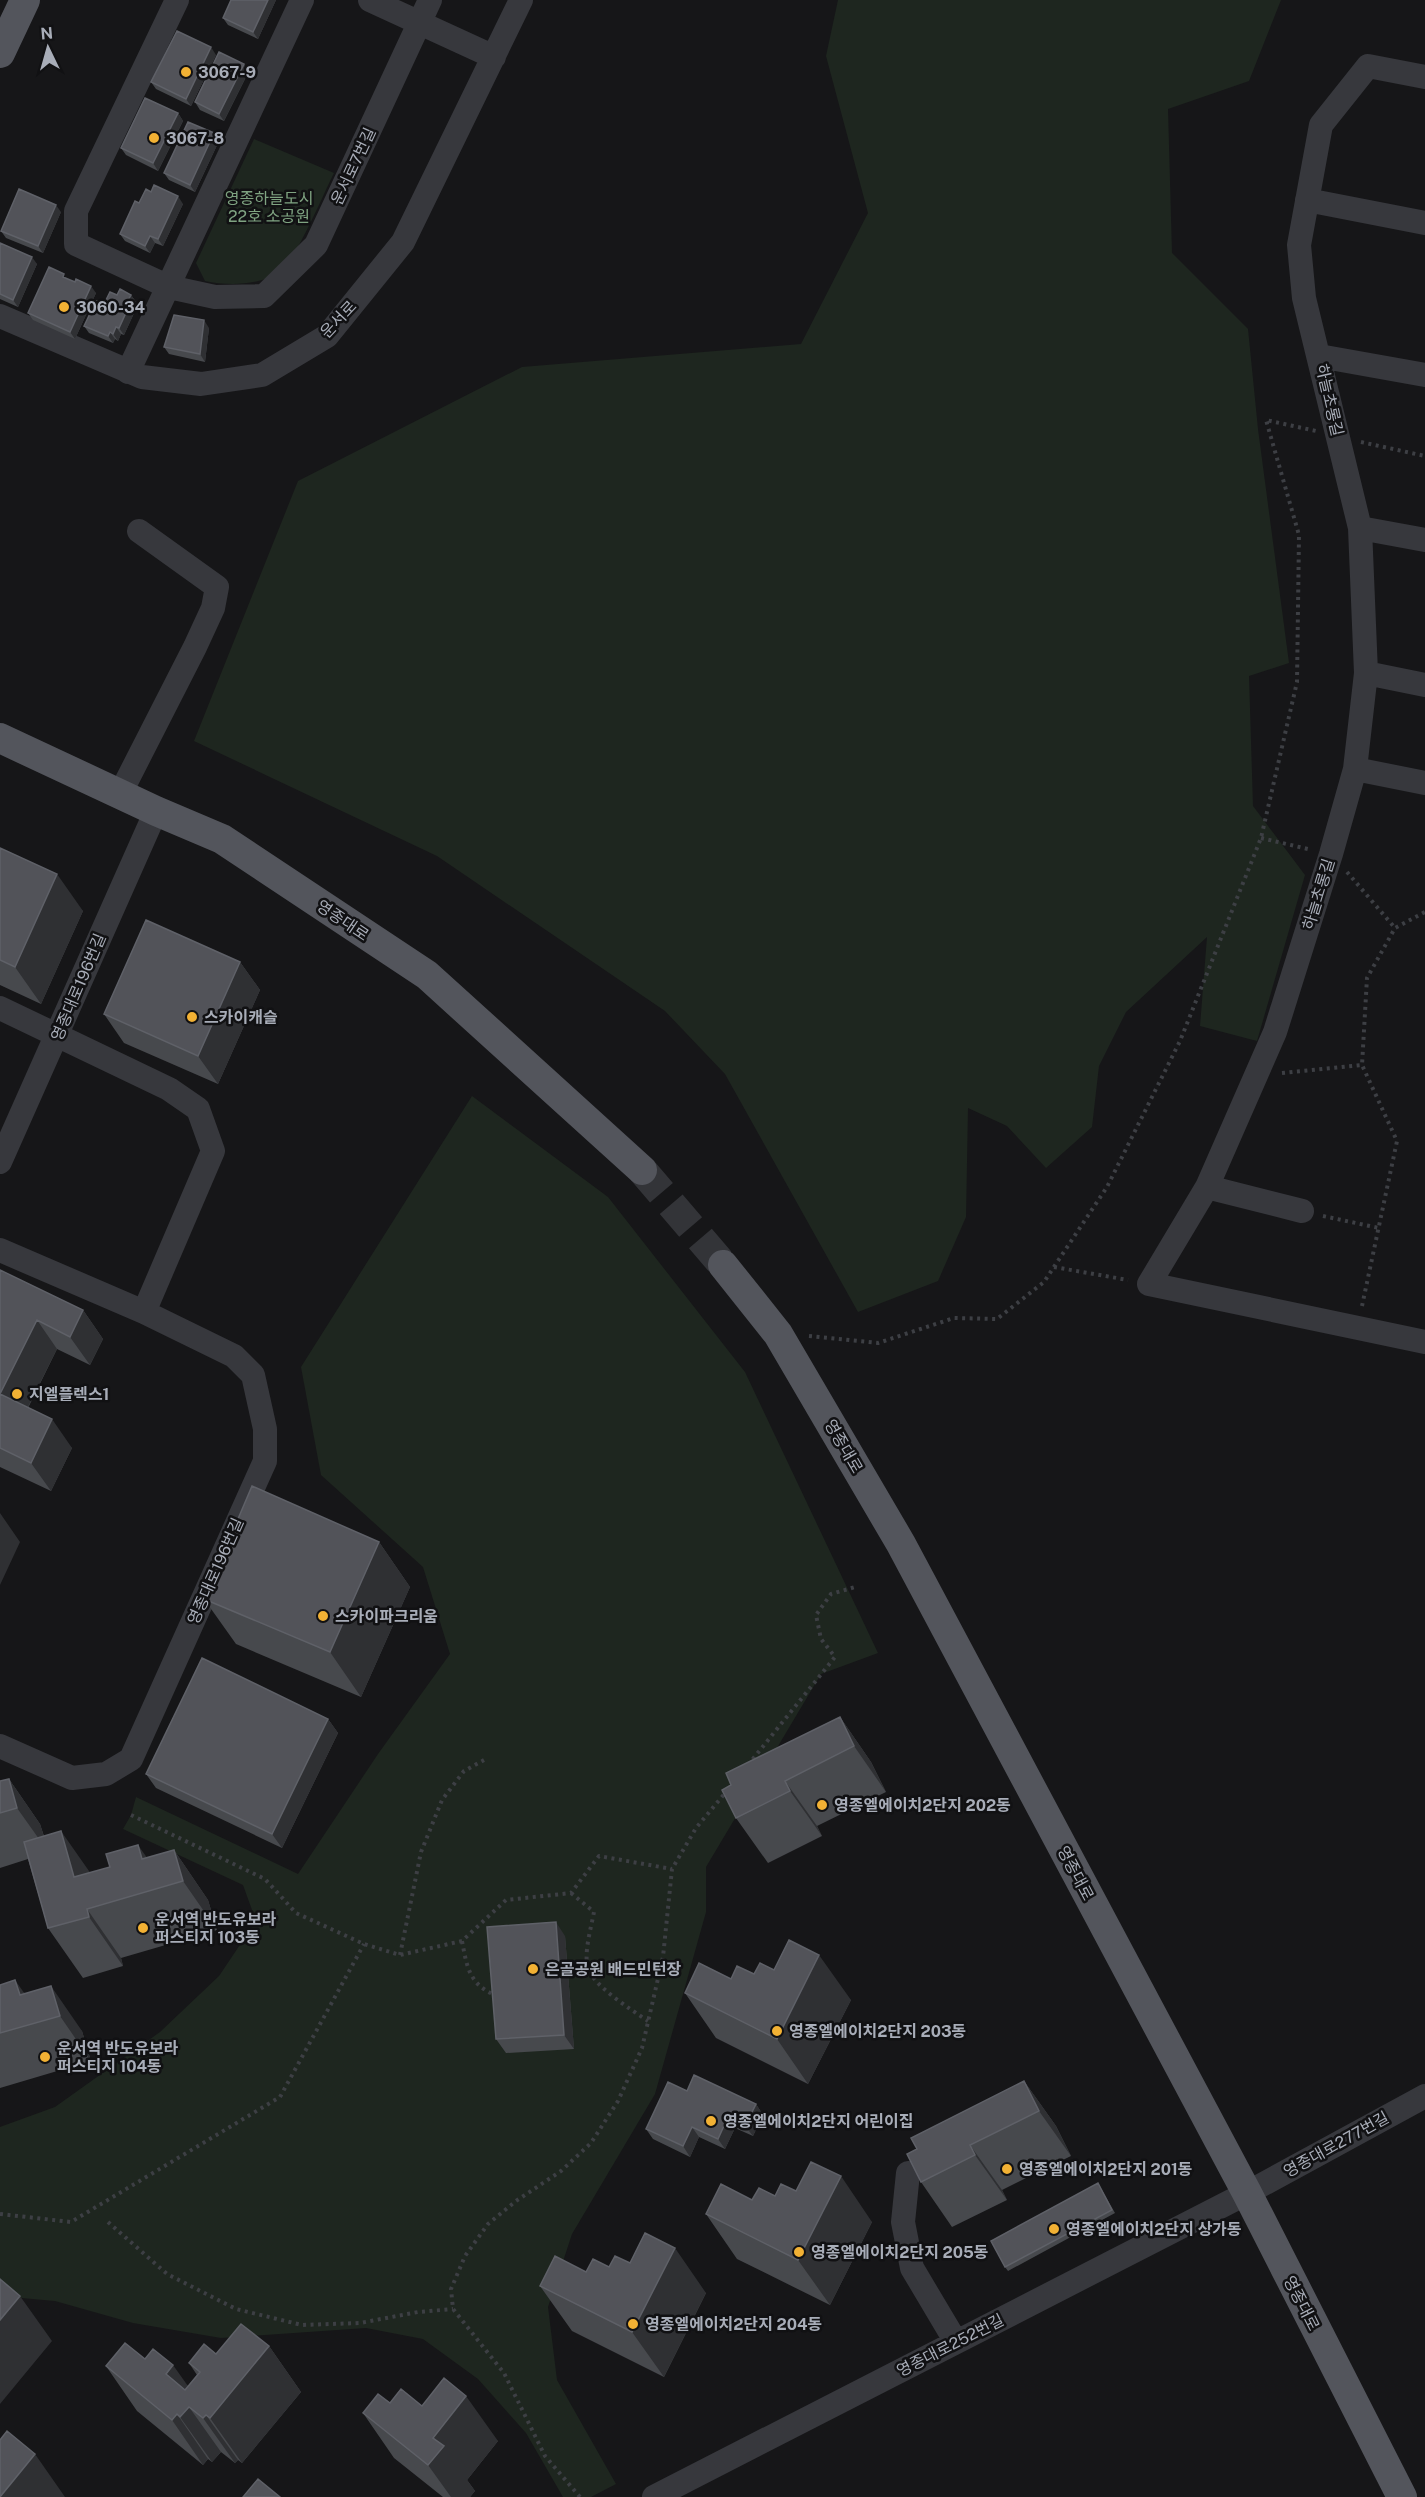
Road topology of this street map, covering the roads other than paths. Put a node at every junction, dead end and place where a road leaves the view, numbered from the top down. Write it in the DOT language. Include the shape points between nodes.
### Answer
graph roads {
  1 [pos="25,0"];
  2 [pos="177,0"];
  3 [pos="302,0"];
  4 [pos="370,0"];
  5 [pos="430,0"];
  6 [pos="521,0"];
  7 [pos="420,22"];
  8 [pos="0,53"];
  9 [pos="494,57"];
  10 [pos="1425,77"];
  11 [pos="1307,200"];
  12 [pos="1425,223"];
  13 [pos="170,287"];
  14 [pos="0,316"];
  15 [pos="1319,356"];
  16 [pos="128,372"];
  17 [pos="1425,375"];
  18 [pos="1360,528"];
  19 [pos="139,531"];
  20 [pos="1425,540"];
  21 [pos="1366,674"];
  22 [pos="1425,685"];
  23 [pos="0,738"];
  24 [pos="1355,769"];
  25 [pos="1425,783"];
  26 [pos="120,794"];
  27 [pos="156,811"];
  28 [pos="0,1008"];
  29 [pos="57,1035"];
  30 [pos="0,1162"];
  31 [pos="642,1170"];
  32 [pos="1207,1187"];
  33 [pos="1302,1211"];
  34 [pos="0,1250"];
  35 [pos="723,1265"];
  36 [pos="144,1311"];
  37 [pos="1425,1342"];
  38 [pos="0,1746"];
  39 [pos="1425,2096"];
  40 [pos="908,2173"];
  41 [pos="1247,2193"];
  42 [pos="956,2342"];
  43 [pos="654,2497"];
  44 [pos="1402,2497"];
  1 -- 8 [label="main road"];
  2 -- 13 [label="street, 운서로7번길" via="76,211 76,244"];
  3 -- 13 [label="street"];
  4 -- 7 [label="street"];
  5 -- 7 [label="street, 운서로7번길"];
  6 -- 9 [label="street, 운서로"];
  7 -- 9 [label="street"];
  7 -- 13 [label="street, 운서로7번길" via="316,245 264,296 215,297"];
  9 -- 16 [label="street, 운서로" via="403,242 327,336 262,375 201,384"];
  10 -- 11 [label="street, 하늘초롱길" via="1368,66 1321,126"];
  11 -- 12 [label="street"];
  11 -- 15 [label="street, 하늘초롱길" via="1299,245 1304,298"];
  13 -- 16 [label="street"];
  14 -- 16 [label="street, 운서로"];
  15 -- 17 [label="street"];
  15 -- 18 [label="street, 하늘초롱길"];
  18 -- 20 [label="street"];
  18 -- 21 [label="street, 하늘초롱길"];
  19 -- 26 [label="street" via="217,587 213,608 195,647"];
  21 -- 22 [label="street"];
  21 -- 24 [label="street, 하늘초롱길"];
  23 -- 26 [label="main road, 영종대로"];
  24 -- 25 [label="street"];
  24 -- 32 [label="street, 하늘초롱길" via="1275,1032"];
  26 -- 27 [label="main road, 영종대로"];
  27 -- 29 [label="street, 영종대로196번길"];
  27 -- 31 [label="main road, 영종대로" via="222,839 427,975"];
  28 -- 29 [label="street"];
  29 -- 30 [label="street, 영종대로196번길"];
  29 -- 36 [label="street" via="169,1089 198,1109 213,1151"];
  32 -- 33 [label="street"];
  32 -- 37 [label="street, 하늘초롱길" via="1149,1284"];
  34 -- 36 [label="street, 영종대로196번길"];
  35 -- 41 [label="main road, 영종대로" via="778,1334 901,1544"];
  36 -- 38 [label="street, 영종대로196번길" via="234,1356 253,1375 265,1429 265,1461 131,1759 106,1774 72,1778"];
  39 -- 41 [label="street, 영종대로277번길"];
  40 -- 42 [label="street" via="903,2222 912,2268"];
  41 -- 42 [label="street, 영종대로252번길"];
  41 -- 44 [label="main road, 영종대로"];
  42 -- 43 [label="street, 영종대로252번길"];
}
